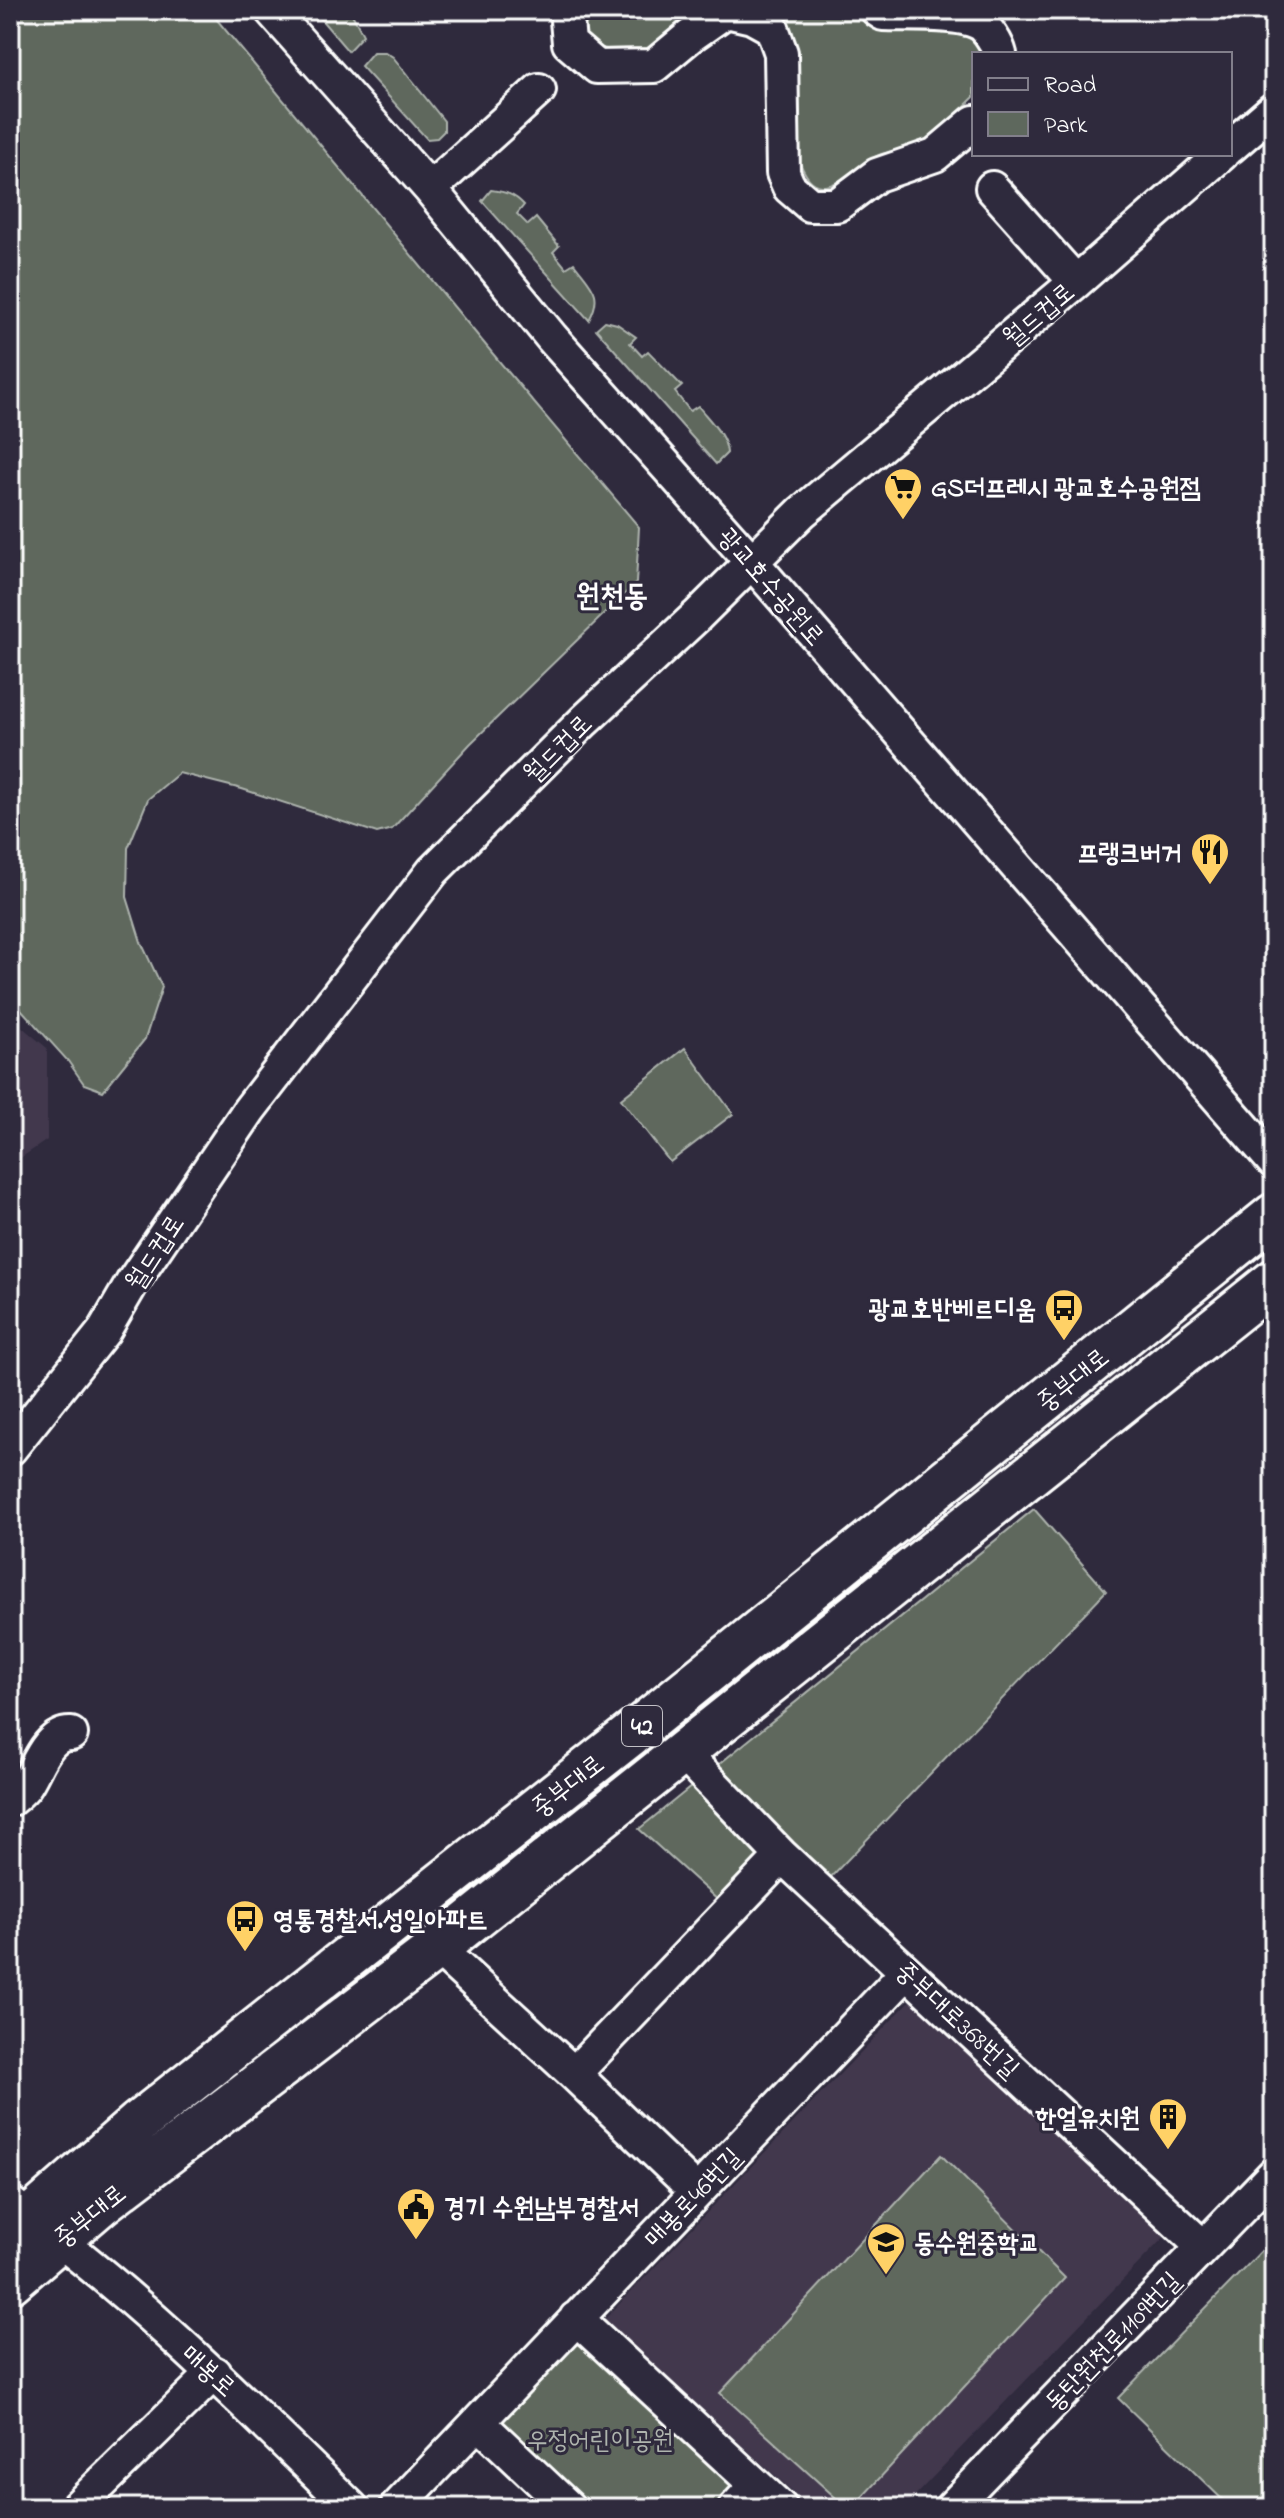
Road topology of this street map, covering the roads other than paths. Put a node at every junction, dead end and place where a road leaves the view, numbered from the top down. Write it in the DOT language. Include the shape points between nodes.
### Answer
graph roads {
  1 [pos="271,10"];
  2 [pos="573,10"];
  3 [pos="877,10"];
  4 [pos="1000,52"];
  5 [pos="539,90"];
  6 [pos="1274,109"];
  7 [pos="972,124"];
  8 [pos="1232,145"];
  9 [pos="1220,156"];
  10 [pos="992,188"];
  11 [pos="430,189"];
  12 [pos="1076,282"];
  13 [pos="751,561"];
  14 [pos="1274,1162"];
  15 [pos="1274,1215"];
  16 [pos="1274,1281"];
  17 [pos="10,1449"];
  18 [pos="71,1734"];
  19 [pos="683,1753"];
  20 [pos="10,1800"];
  21 [pos="782,1856"];
  22 [pos="437,1948"];
  23 [pos="907,1972"];
  24 [pos="574,2074"];
  25 [pos="138,2123"];
  26 [pos="163,2156"];
  27 [pos="1274,2174"];
  28 [pos="697,2192"];
  29 [pos="27,2223"];
  30 [pos="1203,2247"];
  31 [pos="10,2282"];
  32 [pos="576,2318"];
  33 [pos="214,2373"];
  34 [pos="478,2422"];
  35 [pos="746,2497"];
  36 [pos="76,2508"];
  37 [pos="352,2508"];
  38 [pos="396,2508"];
  39 [pos="569,2508"];
  40 [pos="781,2508"];
  41 [pos="951,2508"];
  1 -- 11 [label="street, 광교호수공원로"];
  2 -- 7 [label="street" via="567,20 569,43 597,67 654,66 726,11 772,28 781,53 783,173 789,187 810,205 837,205 877,175 935,155"];
  3 -- 4 [label="street" via="981,23"];
  5 -- 11 [label="street"];
  6 -- 8 [label="street"];
  9 -- 12 [label="street, 월드컵로"];
  10 -- 12 [label="street"];
  11 -- 13 [label="street, 광교호수공원로" via="552,338"];
  12 -- 13 [label="street, 월드컵로"];
  13 -- 14 [label="street, 광교호수공원로"];
  13 -- 17 [label="street, 월드컵로" via="433,871 249,1110 104,1331"];
  15 -- 25 [label="main road, 중부대로 / 42" via="654,1716"];
  16 -- 19 [label="main road, 중부대로 / 42"];
  18 -- 20 [label="street" via="49,1745"];
  19 -- 21 [label="street, 중부대로368번길"];
  19 -- 22 [label="main road, 중부대로 / 42"];
  21 -- 23 [label="street, 중부대로368번길"];
  21 -- 24 [label="street"];
  22 -- 24 [label="street"];
  22 -- 26 [label="main road, 중부대로 / 42"];
  23 -- 28 [label="street, 매봉로46번길"];
  23 -- 30 [label="street, 중부대로368번길"];
  24 -- 28 [label="street"];
  25 -- 26 [label="main road"];
  25 -- 29 [label="main road, 중부대로 / 42"];
  26 -- 29 [label="main road, 중부대로 / 42"];
  27 -- 30 [label="street, 동탄원천로1109번길"];
  28 -- 32 [label="street, 매봉로46번길"];
  29 -- 31 [label="main road, 중부대로 / 42"];
  29 -- 33 [label="street, 매봉로"];
  30 -- 41 [label="street, 동탄원천로1109번길"];
  32 -- 34 [label="street, 매봉로46번길"];
  32 -- 35 [label="street"];
  33 -- 36 [label="street"];
  33 -- 37 [label="street, 매봉로"];
  34 -- 38 [label="street, 매봉로46번길"];
  34 -- 39 [label="street"];
  35 -- 40 [label="street"];
}
